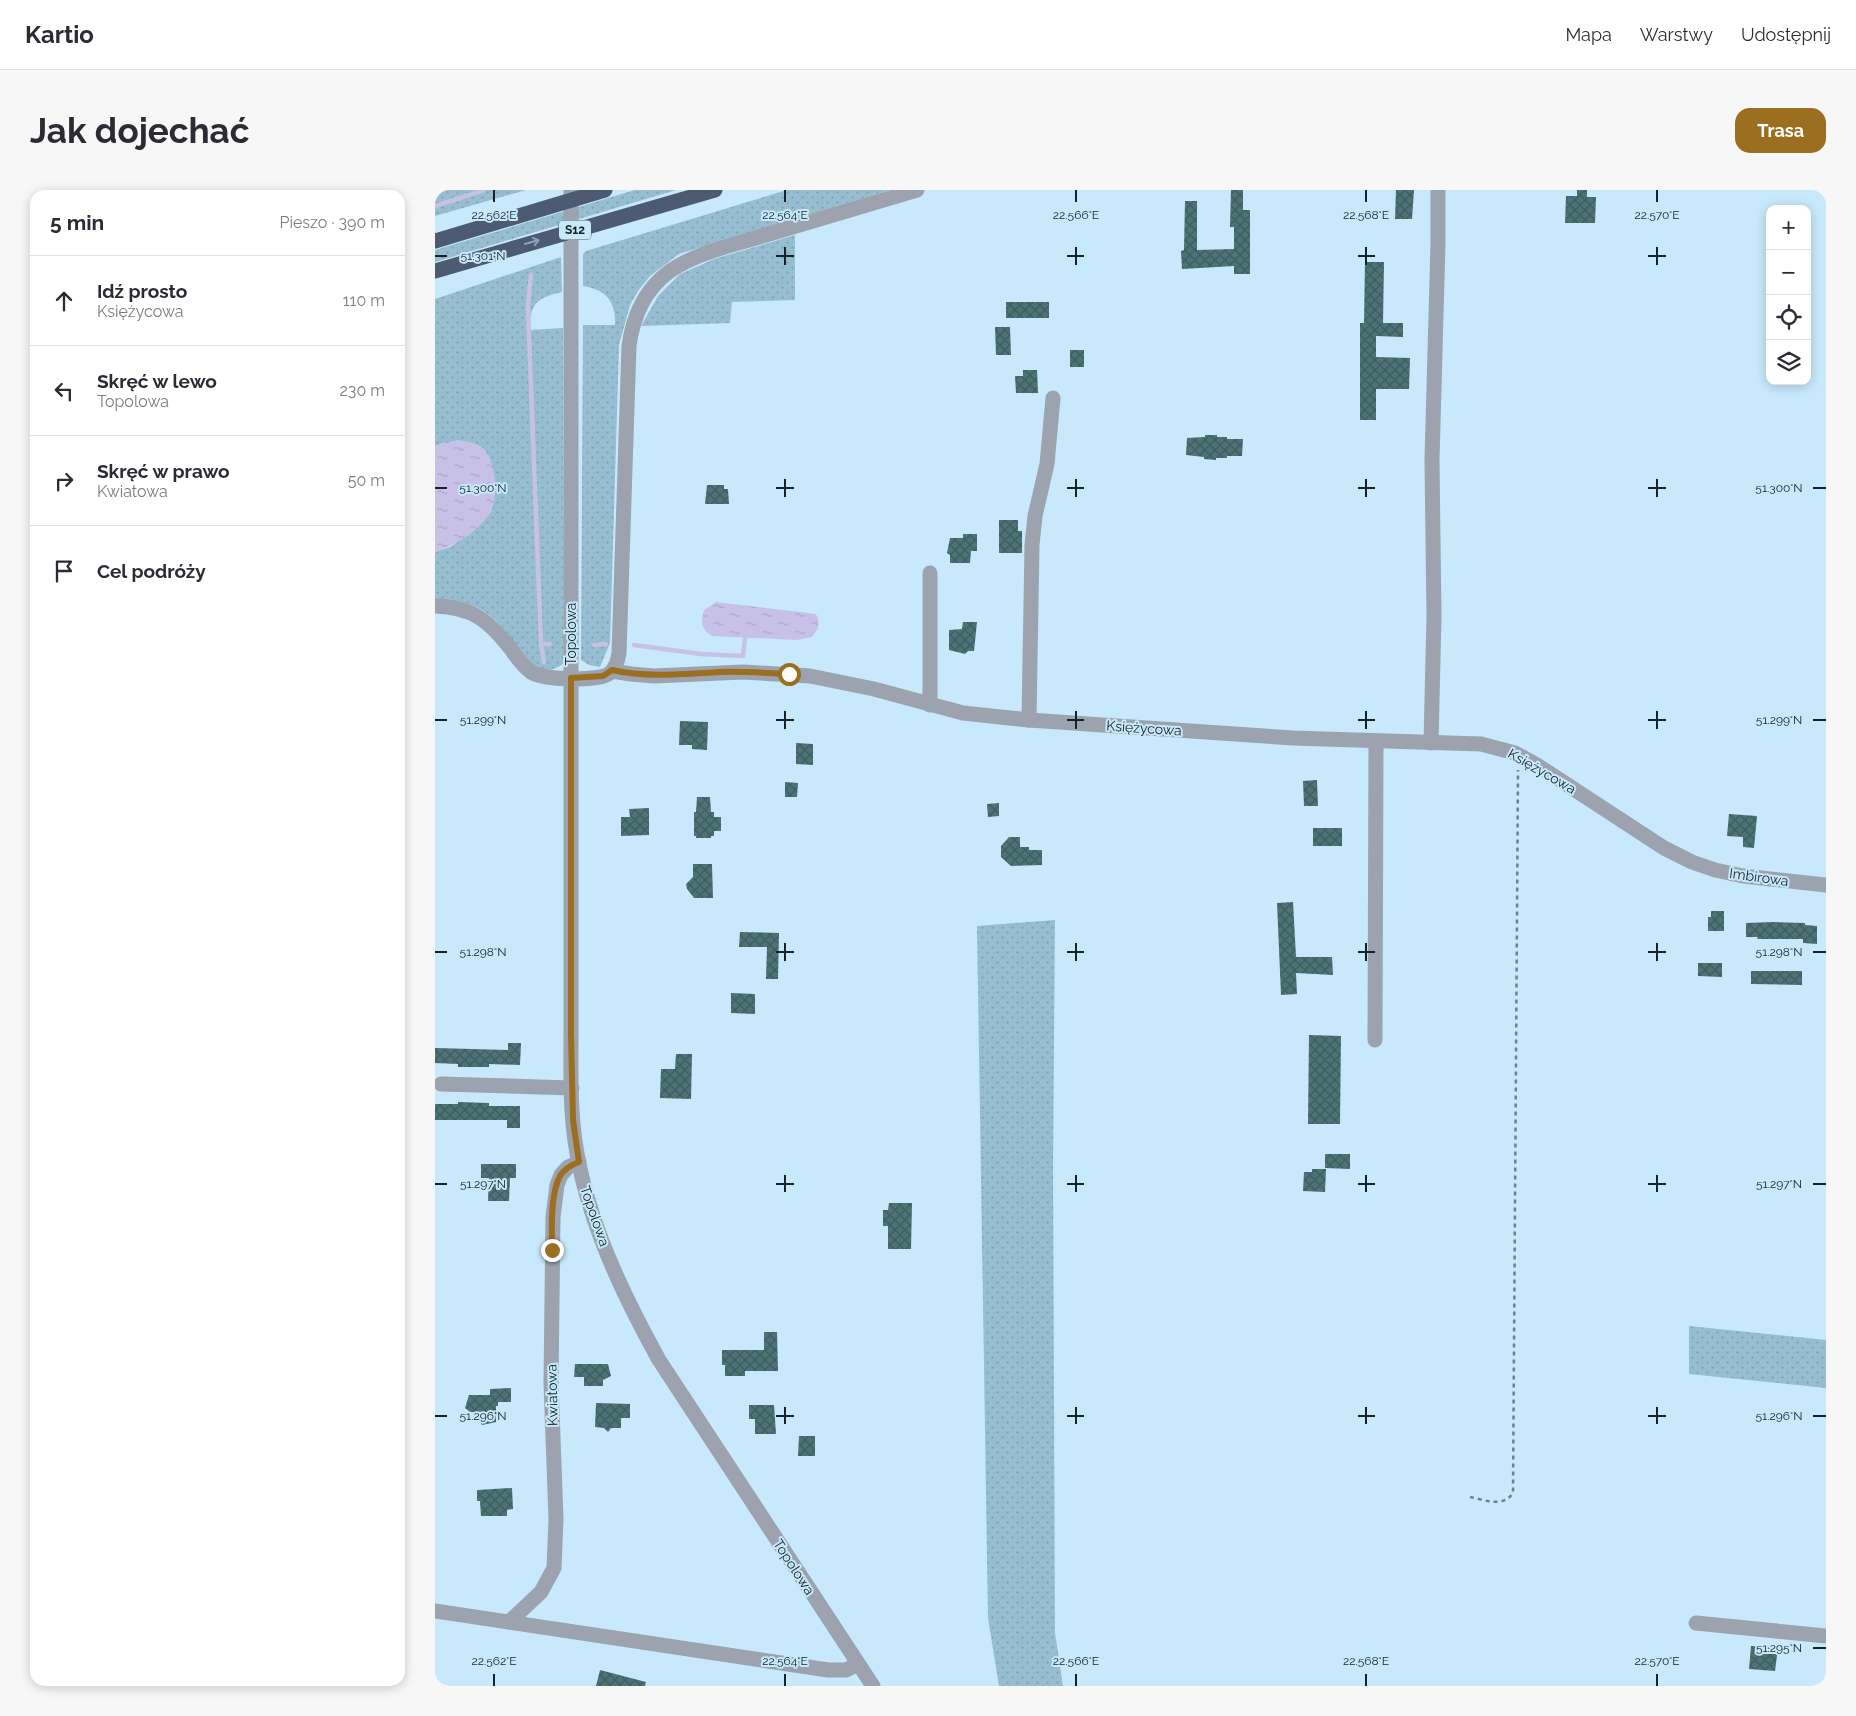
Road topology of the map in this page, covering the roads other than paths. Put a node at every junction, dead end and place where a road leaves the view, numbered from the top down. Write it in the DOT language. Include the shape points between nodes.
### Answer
graph roads {
  1 [pos="571,190"];
  2 [pos="605,190"];
  3 [pos="715,190"];
  4 [pos="917,190"];
  5 [pos="1437,190"];
  6 [pos="435,241"];
  7 [pos="435,271"];
  8 [pos="1053,398"];
  9 [pos="930,573"];
  10 [pos="435,606"];
  11 [pos="612,670"];
  12 [pos="571,678"];
  13 [pos="930,705"];
  14 [pos="1029,720"];
  15 [pos="1376,742"];
  16 [pos="1431,743"];
  17 [pos="1693,862"];
  18 [pos="1826,885"];
  19 [pos="1375,1040"];
  20 [pos="441,1084"];
  21 [pos="571,1088"];
  22 [pos="579,1162"];
  23 [pos="435,1611"];
  24 [pos="509,1622"];
  25 [pos="1696,1623"];
  26 [pos="1826,1636"];
  27 [pos="858,1664"];
  28 [pos="873,1686"];
  1 -- 12 [label="street, Topolowa"];
  2 -- 6 [label="highway, S12"];
  7 -- 3 [label="highway, S12, one-way"];
  4 -- 11 [label="street" via="690,260 669,272 644,299 633,322 629,346 619,653"];
  5 -- 16 [label="street" via="1439,243 1432,460 1434,616"];
  8 -- 14 [label="street" via="1047,464 1032,545"];
  9 -- 13 [label="street"];
  10 -- 12 [label="street, Księżycowa" via="461,609 486,621 533,673 550,678"];
  11 -- 12 [label="street, Księżycowa" via="603,676"];
  11 -- 13 [label="street, Księżycowa" via="654,676 721,672 810,676 867,687"];
  12 -- 21 [label="street, Topolowa"];
  13 -- 14 [label="street, Księżycowa" via="963,713"];
  14 -- 15 [label="street, Księżycowa"];
  15 -- 16 [label="street, Księżycowa"];
  15 -- 19 [label="street"];
  16 -- 17 [label="street, Księżycowa" via="1481,744 1521,756 1664,848"];
  17 -- 18 [label="street, Imbirowa" via="1743,876"];
  20 -- 21 [label="street"];
  21 -- 22 [label="street, Topolowa"];
  22 -- 24 [label="street, Kwiatowa" via="561,1175 555,1190 553,1217 554,1568 541,1592"];
  22 -- 27 [label="street, Topolowa" via="592,1213 607,1253 659,1360"];
  23 -- 24 [label="street"];
  24 -- 27 [label="street" via="828,1670 846,1670"];
  25 -- 26 [label="street"];
  27 -- 28 [label="street, Topolowa"];
}
